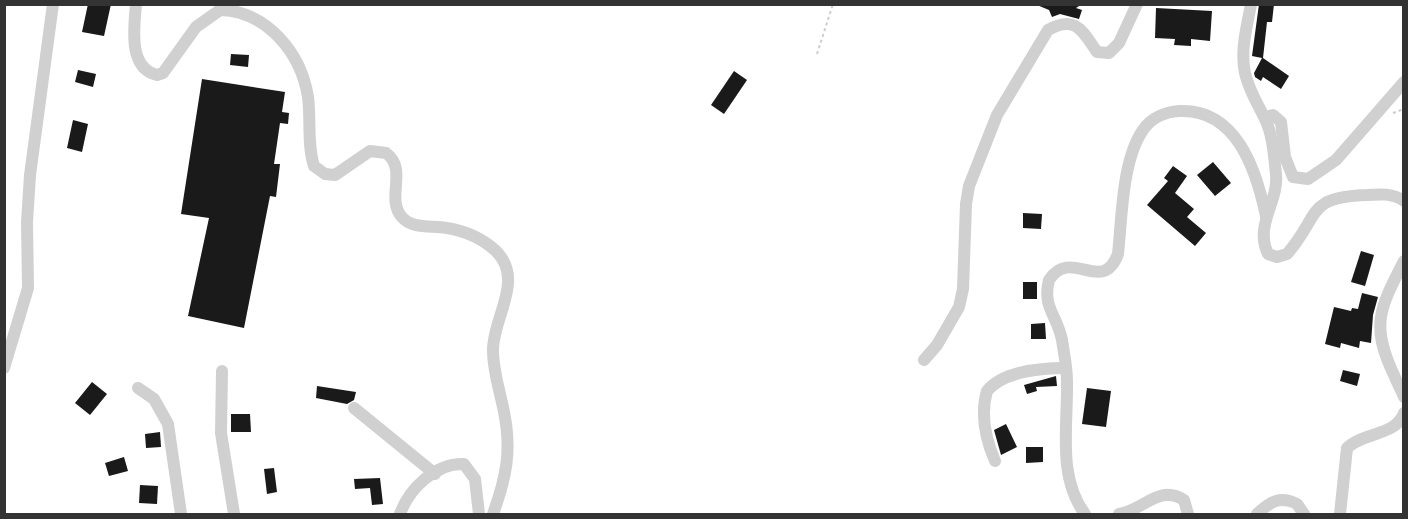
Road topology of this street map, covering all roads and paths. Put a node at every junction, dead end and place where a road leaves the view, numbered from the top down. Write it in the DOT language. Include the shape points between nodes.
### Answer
graph roads {
  1 [pos="53,4"];
  2 [pos="136,4"];
  3 [pos="833,4"];
  4 [pos="1137,4"];
  5 [pos="1251,4"];
  6 [pos="817,54"];
  7 [pos="1404,82"];
  8 [pos="1265,117"];
  9 [pos="1404,201"];
  10 [pos="1266,216"];
  11 [pos="1404,261"];
  12 [pos="924,360"];
  13 [pos="1066,368"];
  14 [pos="4,369"];
  15 [pos="222,371"];
  16 [pos="138,388"];
  17 [pos="1404,397"];
  18 [pos="354,408"];
  19 [pos="1404,413"];
  20 [pos="995,461"];
  21 [pos="435,474"];
  22 [pos="182,514"];
  23 [pos="234,514"];
  24 [pos="400,514"];
  25 [pos="479,514"];
  26 [pos="493,514"];
  27 [pos="1085,514"];
  28 [pos="1119,514"];
  29 [pos="1188,514"];
  30 [pos="1257,514"];
  31 [pos="1304,514"];
  32 [pos="1340,514"];
  1 -- 14 [label="street" via="30,175 28,288"];
  2 -- 26 [label="street" via="138,58 142,68 157,75 163,73 196,27 220,10 249,14 287,46 302,74 314,166 325,174 335,175 370,151 386,153 396,166 395,200 402,218 471,235 504,261 509,283 494,334 493,353 506,428 508,466"];
  3 -- 6 [label="path"];
  4 -- 12 [label="street" via="1119,44 1109,53 1097,52 1077,26 1067,23 1048,30 1012,86 967,194 966,252 959,307"];
  5 -- 8 [label="street" via="1243,56 1250,90"];
  7 -- 8 [label="street" via="1336,160 1308,179 1293,177 1285,157 1281,122 1273,115"];
  8 -- 10 [label="street" via="1276,175 1274,199"];
  9 -- 10 [label="street" via="1381,194 1328,200 1314,210 1296,242 1282,256 1272,256 1265,248"];
  10 -- 13 [label="street" via="1254,170 1220,122 1195,110 1168,113 1148,124 1137,142 1126,180 1115,263 1097,273 1076,266 1062,267 1049,280 1047,304 1058,327"];
  11 -- 17 [label="street" via="1378,324"];
  13 -- 20 [label="street" via="1019,374 987,391 984,426"];
  13 -- 27 [label="street" via="1068,475 1075,500"];
  15 -- 23 [label="street" via="221,433"];
  16 -- 22 [label="street" via="154,399 168,424"];
  18 -- 21 [label="street"];
  19 -- 32 [label="street" via="1393,426 1359,438 1347,448"];
  21 -- 24 [label="street" via="413,491"];
  21 -- 25 [label="street" via="454,464 464,464 471,470 476,479"];
  28 -- 29 [label="street" via="1168,493 1184,500"];
  30 -- 31 [label="street" via="1271,502 1288,499"];
}
